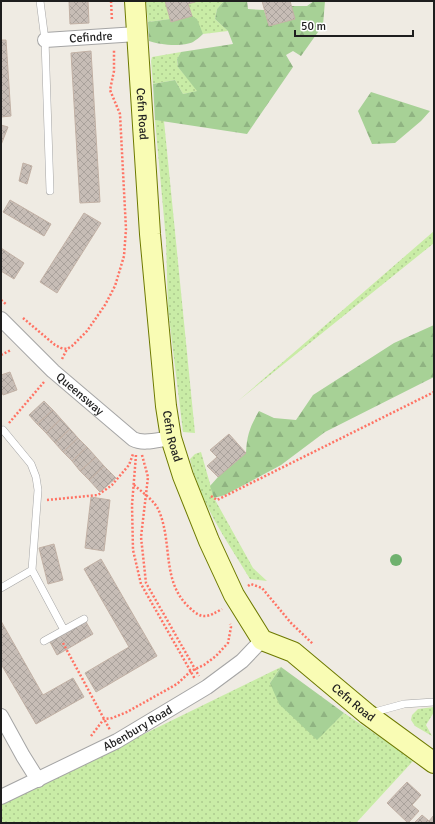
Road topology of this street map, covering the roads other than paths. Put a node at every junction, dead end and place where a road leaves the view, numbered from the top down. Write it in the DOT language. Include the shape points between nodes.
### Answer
graph roads {
  1 [pos="40,1"];
  2 [pos="135,1"];
  3 [pos="137,34"];
  4 [pos="44,40"];
  5 [pos="50,191"];
  6 [pos="1,319"];
  7 [pos="3,430"];
  8 [pos="171,438"];
  9 [pos="32,570"];
  10 [pos="1,588"];
  11 [pos="84,620"];
  12 [pos="61,632"];
  13 [pos="262,640"];
  14 [pos="44,641"];
  15 [pos="434,702"];
  16 [pos="367,714"];
  17 [pos="1,716"];
  18 [pos="434,763"];
  19 [pos="38,780"];
  20 [pos="1,797"];
  1 -- 4 [label="lane"];
  2 -- 3 [label="street, Cefn Road"];
  3 -- 4 [label="street, Cefindre"];
  3 -- 8 [label="street, Cefn Road" via="152,250"];
  4 -- 5 [label="lane"];
  6 -- 8 [label="street, Queensway" via="53,372 138,441"];
  7 -- 9 [label="lane" via="31,464 36,477 38,490"];
  8 -- 13 [label="street, Cefn Road" via="209,542 234,595"];
  9 -- 10 [label="lane"];
  9 -- 12 [label="lane"];
  11 -- 12 [label="lane"];
  12 -- 14 [label="lane"];
  13 -- 16 [label="street, Cefn Road" via="293,652"];
  13 -- 19 [label="street, Abenbury Road" via="242,661 204,689 117,741"];
  15 -- 16 [label="lane" via="404,704"];
  16 -- 18 [label="street, Cefn Road"];
  17 -- 19 [label="street"];
  19 -- 20 [label="street, Abenbury Road"];
}
